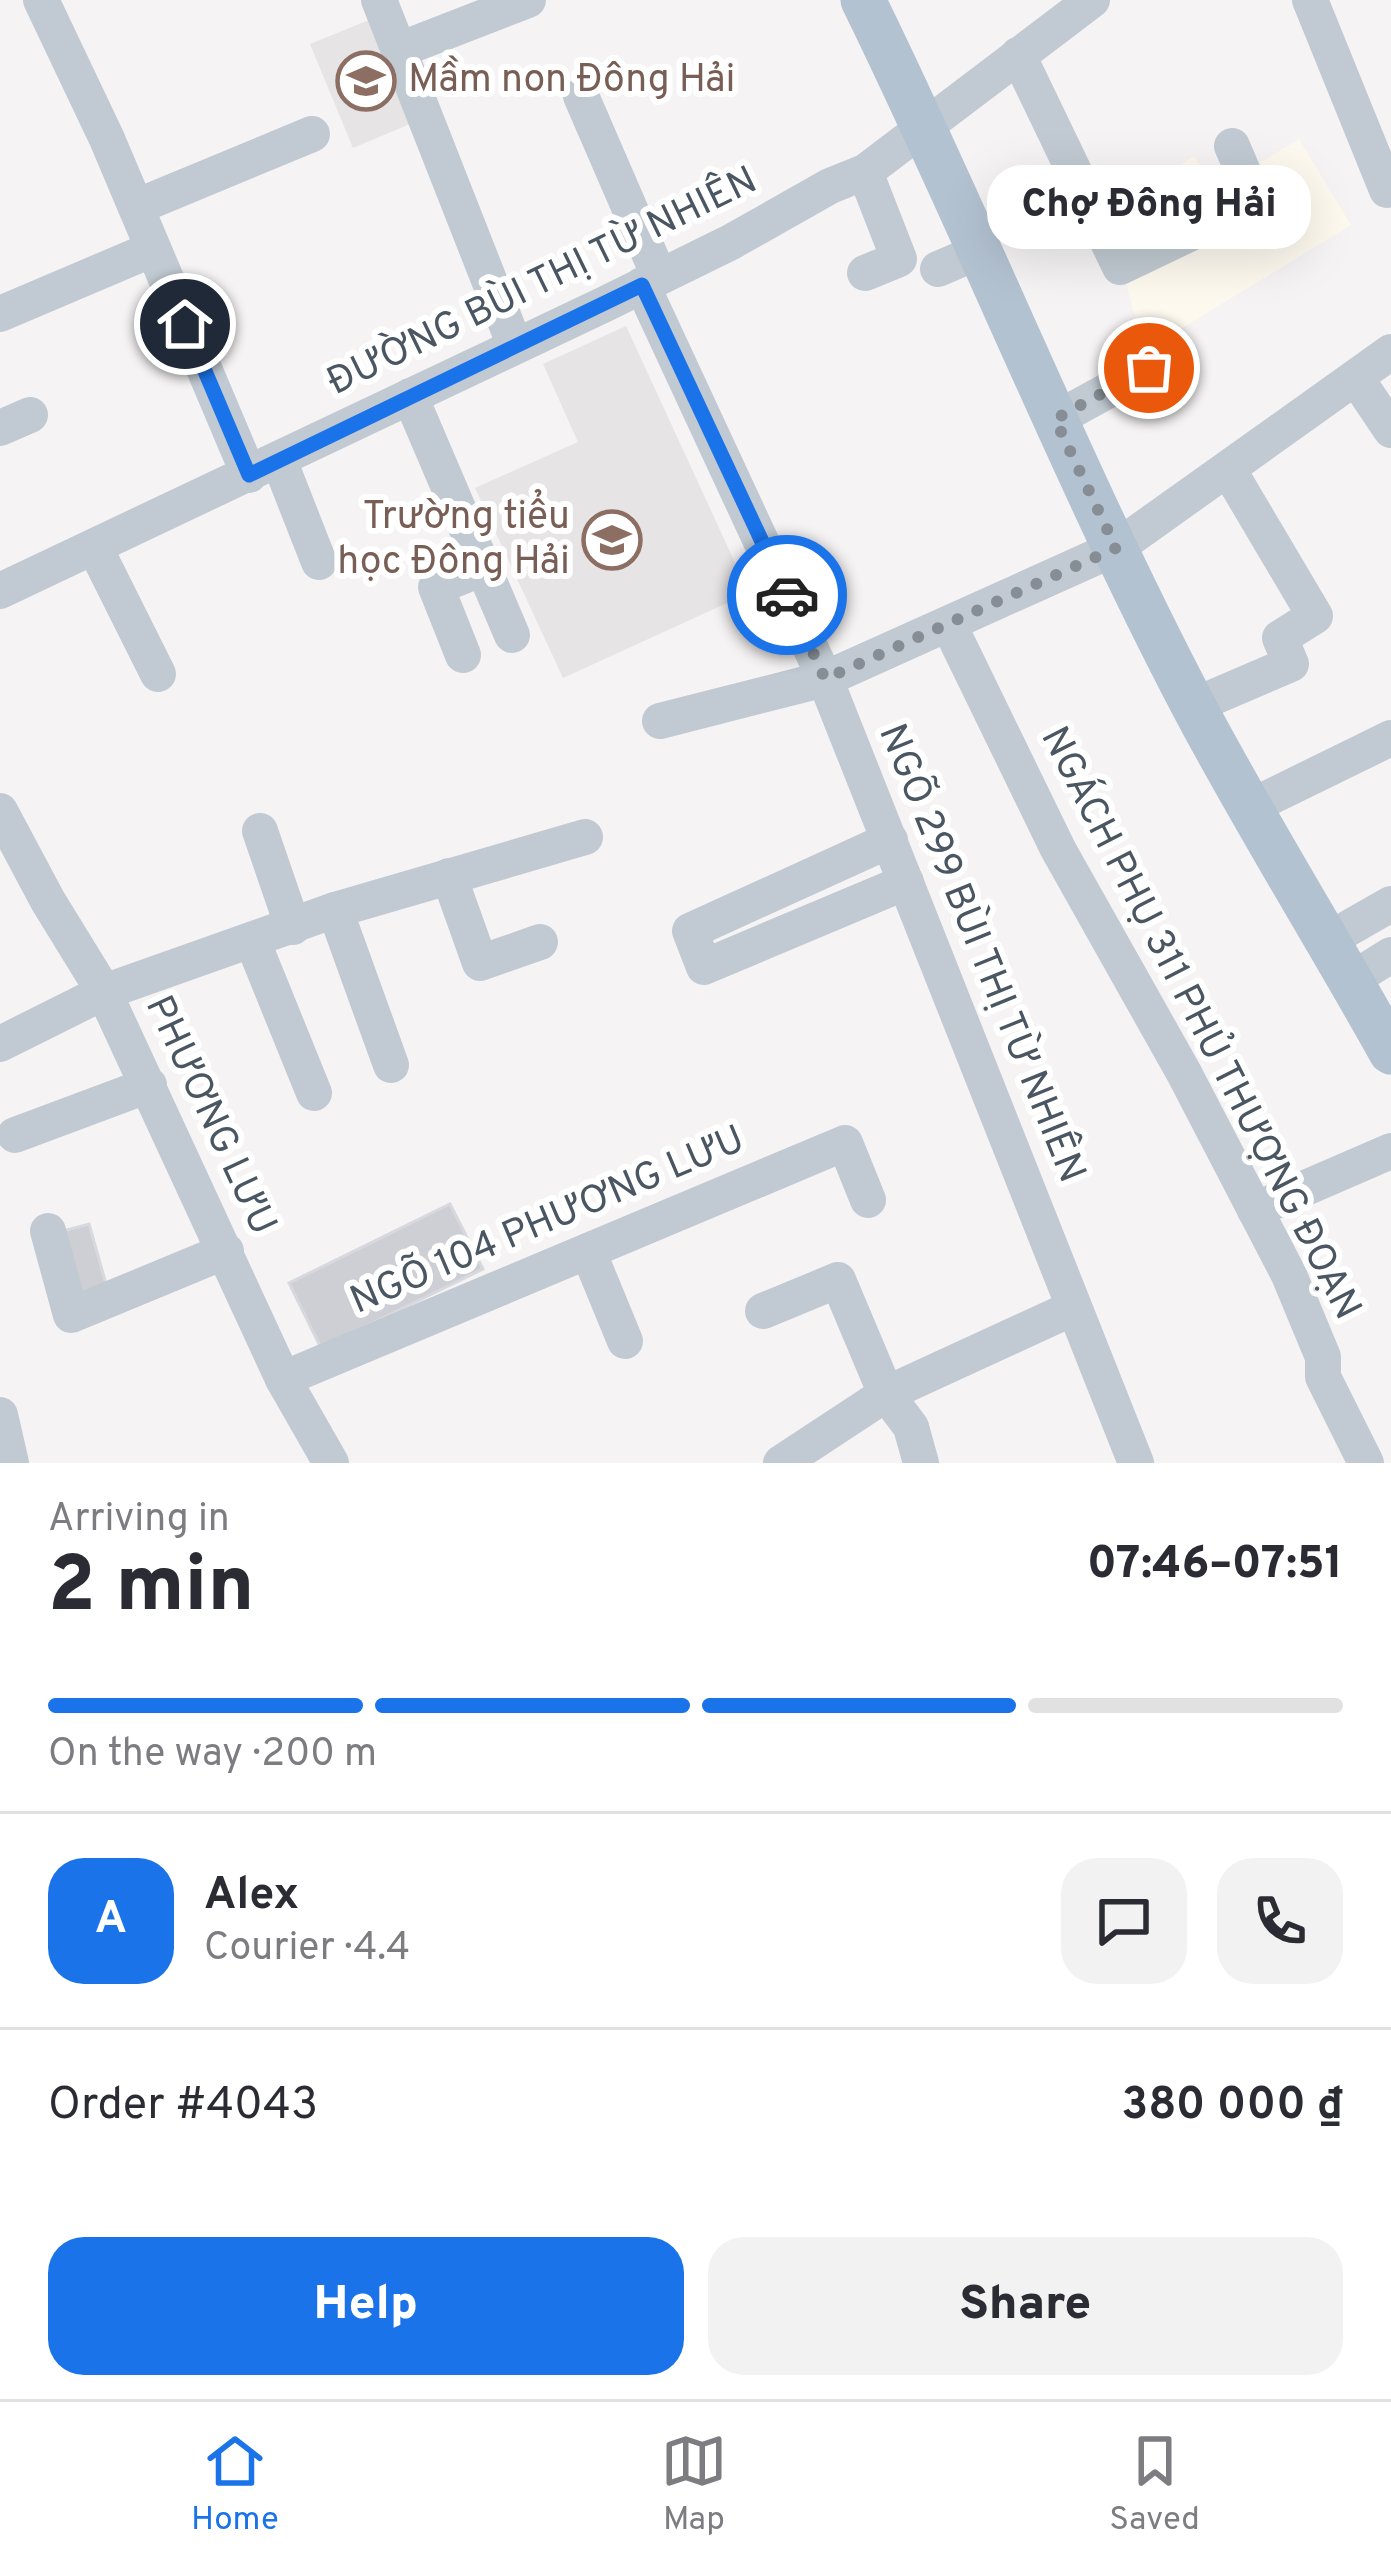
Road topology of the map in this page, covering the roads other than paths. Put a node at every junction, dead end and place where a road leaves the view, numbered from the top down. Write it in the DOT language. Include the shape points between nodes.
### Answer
graph roads {
  1 [pos="41,0"];
  2 [pos="379,0"];
  3 [pos="528,0"];
  4 [pos="863,0"];
  5 [pos="1092,0"];
  6 [pos="1310,0"];
  7 [pos="399,50"];
  8 [pos="1018,55"];
  9 [pos="581,96"];
  10 [pos="924,124"];
  11 [pos="311,134"];
  12 [pos="1232,146"];
  13 [pos="865,172"];
  14 [pos="1387,190"];
  15 [pos="136,207"];
  16 [pos="153,249"];
  17 [pos="865,273"];
  18 [pos="650,281"];
  19 [pos="0,314"];
  20 [pos="515,346"];
  21 [pos="1391,352"];
  22 [pos="1149,368"];
  23 [pos="1356,377"];
  24 [pos="410,396"];
  25 [pos="1055,419"];
  26 [pos="1391,430"];
  27 [pos="264,467"];
  28 [pos="1228,469"];
  29 [pos="95,548"];
  30 [pos="1116,548"];
  31 [pos="319,562"];
  32 [pos="483,568"];
  33 [pos="0,591"];
  34 [pos="949,626"];
  35 [pos="512,635"];
  36 [pos="463,655"];
  37 [pos="158,674"];
  38 [pos="825,679"];
  39 [pos="1193,706"];
  40 [pos="661,721"];
  41 [pos="1391,738"];
  42 [pos="1252,806"];
  43 [pos="0,811"];
  44 [pos="260,830"];
  45 [pos="585,837"];
  46 [pos="890,840"];
  47 [pos="449,876"];
  48 [pos="906,882"];
  49 [pos="1391,904"];
  50 [pos="335,910"];
  51 [pos="293,927"];
  52 [pos="252,940"];
  53 [pos="1328,940"];
  54 [pos="540,943"];
  55 [pos="1391,955"];
  56 [pos="1351,980"];
  57 [pos="104,992"];
  58 [pos="0,1044"];
  59 [pos="1391,1052"];
  60 [pos="391,1065"];
  61 [pos="148,1085"];
  62 [pos="314,1093"];
  63 [pos="14,1135"];
  64 [pos="1391,1151"];
  65 [pos="868,1200"];
  66 [pos="1255,1210"];
  67 [pos="48,1231"];
  68 [pos="226,1251"];
  69 [pos="588,1251"];
  70 [pos="1073,1308"];
  71 [pos="763,1311"];
  72 [pos="626,1341"];
  73 [pos="283,1378"];
  74 [pos="886,1394"];
  75 [pos="0,1415"];
  76 [pos="11,1463"];
  77 [pos="331,1463"];
  78 [pos="781,1463"];
  79 [pos="921,1463"];
  80 [pos="1136,1463"];
  81 [pos="1366,1463"];
  1 -- 15 [label="street"];
  2 -- 7 [label="street"];
  3 -- 7 [label="street"];
  4 -- 10 [label="main road"];
  5 -- 8 [label="street, ĐƯỜNG BÙI THỊ TỪ NHIÊN"];
  6 -- 14 [label="street"];
  7 -- 20 [label="street"];
  8 -- 10 [label="street, ĐƯỜNG BÙI THỊ TỪ NHIÊN"];
  8 -- 12 [label="street" via="1120,267 1256,202"];
  9 -- 18 [label="street, NGÕ 299 BÙI THỊ TỪ NHIÊN"];
  10 -- 13 [label="street, ĐƯỜNG BÙI THỊ TỪ NHIÊN"];
  10 -- 25 [label="main road" via="958,261"];
  11 -- 15 [label="street"];
  13 -- 17 [label="street" via="899,260"];
  13 -- 18 [label="street, ĐƯỜNG BÙI THỊ TỪ NHIÊN"];
  15 -- 16 [label="street"];
  16 -- 19 [label="street"];
  16 -- 27 [label="street"];
  18 -- 20 [label="street, ĐƯỜNG BÙI THỊ TỪ NHIÊN"];
  18 -- 38 [label="street, NGÕ 299 BÙI THỊ TỪ NHIÊN"];
  20 -- 24 [label="street, ĐƯỜNG BÙI THỊ TỪ NHIÊN"];
  21 -- 23 [label="street"];
  22 -- 25 [label="street"];
  23 -- 26 [label="street"];
  23 -- 28 [label="street"];
  24 -- 27 [label="street, ĐƯỜNG BÙI THỊ TỪ NHIÊN"];
  24 -- 32 [label="street"];
  25 -- 30 [label="main road"];
  27 -- 29 [label="street, ĐƯỜNG BÙI THỊ TỪ NHIÊN"];
  27 -- 31 [label="street"];
  28 -- 30 [label="street"];
  28 -- 39 [label="street" via="1315,616 1280,638 1291,664"];
  29 -- 33 [label="street, ĐƯỜNG BÙI THỊ TỪ NHIÊN"];
  29 -- 37 [label="street"];
  30 -- 34 [label="street"];
  30 -- 39 [label="main road"];
  32 -- 35 [label="street"];
  32 -- 36 [label="street" via="436,587"];
  34 -- 38 [label="street"];
  34 -- 66 [label="street, NGÁCH PHỤ 311 PHỦ THƯỢNG ĐOẠN" via="1058,849"];
  38 -- 40 [label="street"];
  38 -- 46 [label="street, NGÕ 299 BÙI THỊ TỪ NHIÊN"];
  39 -- 42 [label="main road"];
  41 -- 42 [label="street"];
  42 -- 53 [label="main road"];
  43 -- 57 [label="street, PHƯƠNG LƯU"];
  44 -- 51 [label="street"];
  45 -- 47 [label="street"];
  46 -- 48 [label="street, NGÕ 299 BÙI THỊ TỪ NHIÊN"];
  46 -- 48 [label="street" via="690,931 704,967"];
  47 -- 50 [label="street"];
  47 -- 54 [label="street" via="480,964"];
  48 -- 70 [label="street, NGÕ 299 BÙI THỊ TỪ NHIÊN"];
  49 -- 53 [label="street"];
  50 -- 51 [label="street"];
  50 -- 60 [label="street"];
  51 -- 52 [label="street"];
  52 -- 57 [label="street"];
  52 -- 62 [label="street"];
  53 -- 56 [label="main road"];
  55 -- 56 [label="street"];
  56 -- 59 [label="main road"];
  57 -- 58 [label="street"];
  57 -- 61 [label="street, PHƯƠNG LƯU"];
  61 -- 63 [label="street"];
  61 -- 68 [label="street, PHƯƠNG LƯU"];
  64 -- 66 [label="street"];
  65 -- 69 [label="street, NGÕ 104 PHƯƠNG LƯU" via="844,1143"];
  66 -- 81 [label="street, NGÁCH PHỤ 311 PHỦ THƯỢNG ĐOẠN"];
  67 -- 68 [label="street" via="71,1315"];
  68 -- 73 [label="street, PHƯƠNG LƯU"];
  69 -- 72 [label="street"];
  69 -- 73 [label="street, NGÕ 104 PHƯƠNG LƯU"];
  70 -- 74 [label="street"];
  70 -- 80 [label="street, NGÕ 299 BÙI THỊ TỪ NHIÊN"];
  71 -- 74 [label="street" via="838,1280"];
  73 -- 77 [label="street, PHƯƠNG LƯU"];
  74 -- 78 [label="street"];
  74 -- 79 [label="street" via="911,1427"];
  75 -- 76 [label="street"];
}
